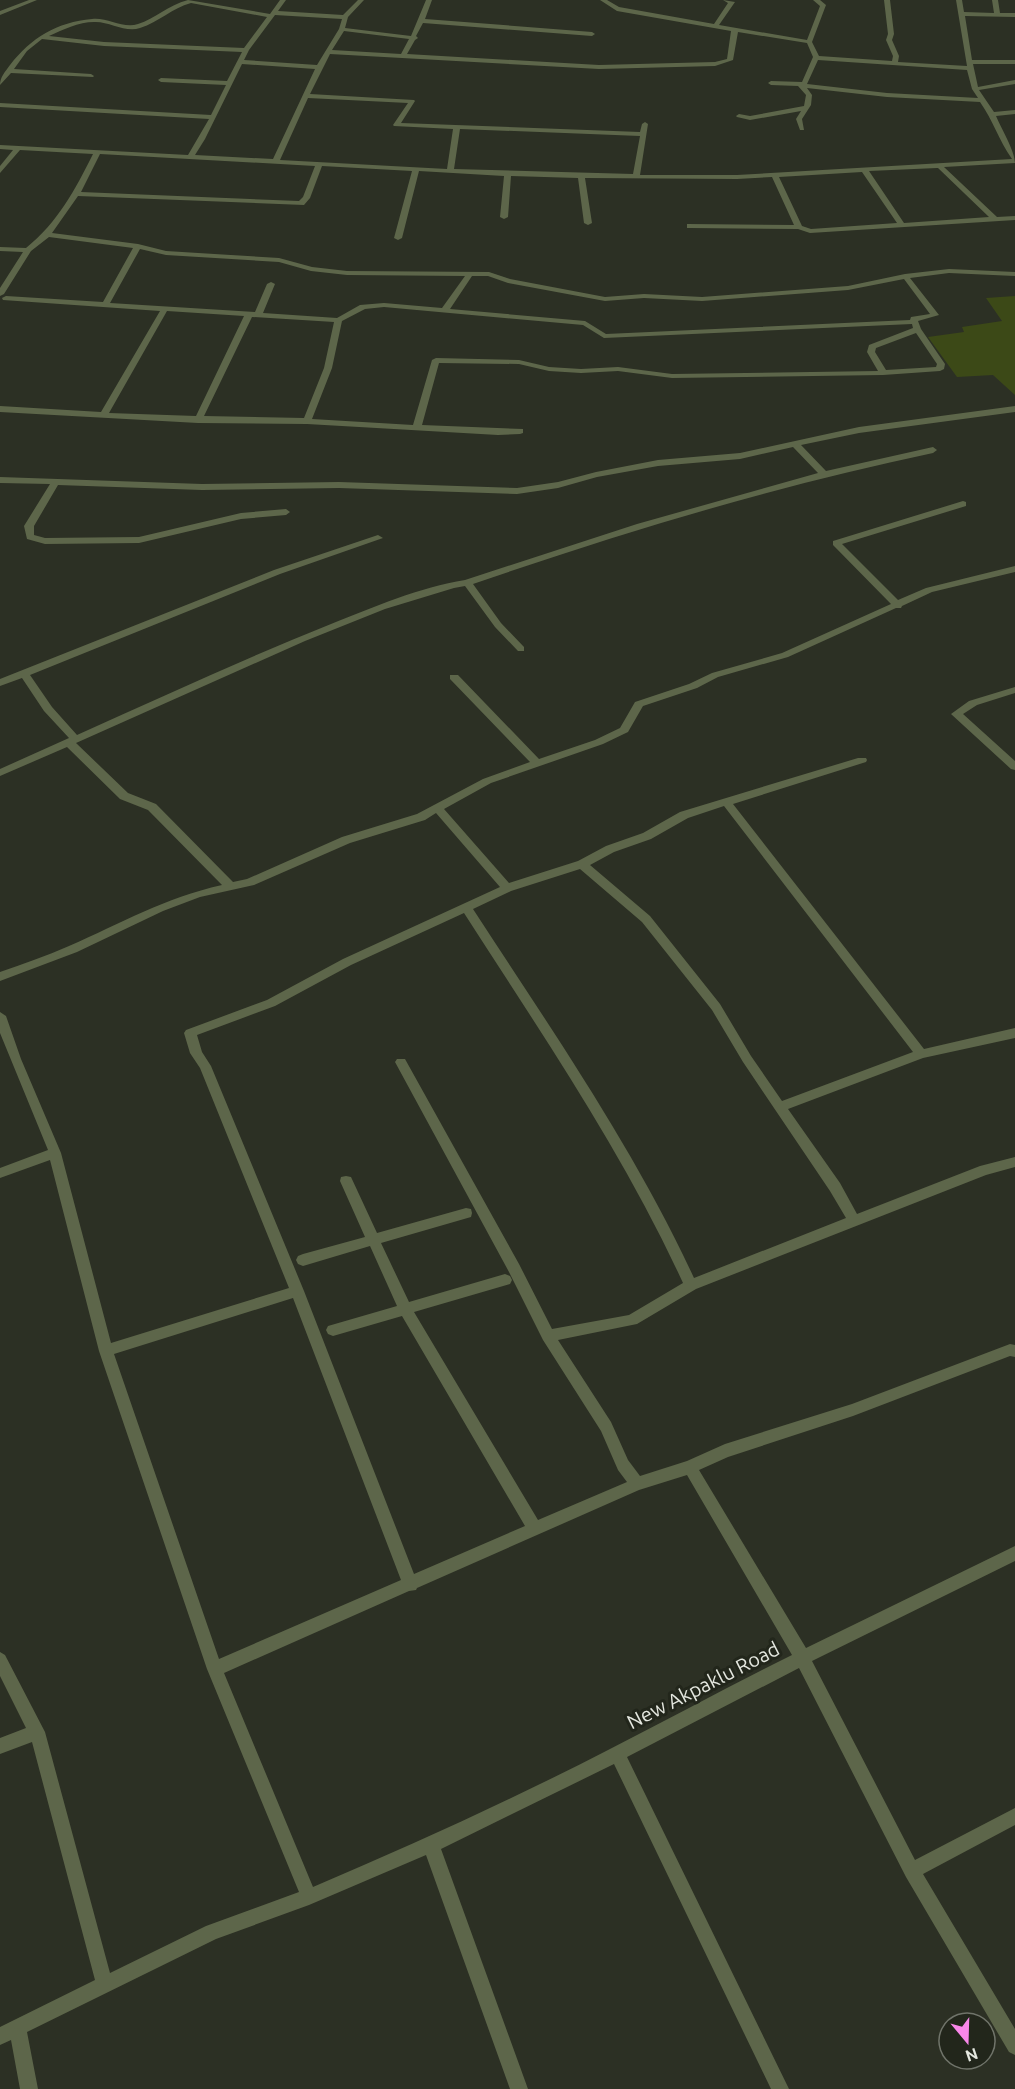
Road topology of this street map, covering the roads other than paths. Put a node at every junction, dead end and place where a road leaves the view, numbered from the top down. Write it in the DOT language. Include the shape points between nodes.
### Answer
graph roads {
  1 [pos="34,0"];
  2 [pos="283,0"];
  3 [pos="362,0"];
  4 [pos="429,0"];
  5 [pos="603,0"];
  6 [pos="726,0"];
  7 [pos="816,0"];
  8 [pos="887,0"];
  9 [pos="959,0"];
  10 [pos="995,0"];
  11 [pos="162,1"];
  12 [pos="176,5"];
  13 [pos="0,13"];
  14 [pos="273,14"];
  15 [pos="962,14"];
  16 [pos="997,14"];
  17 [pos="1015,15"];
  18 [pos="345,17"];
  19 [pos="421,21"];
  20 [pos="716,25"];
  21 [pos="735,28"];
  22 [pos="342,29"];
  23 [pos="592,34"];
  24 [pos="41,37"];
  25 [pos="415,38"];
  26 [pos="809,42"];
  27 [pos="246,50"];
  28 [pos="328,52"];
  29 [pos="404,55"];
  30 [pos="816,57"];
  31 [pos="241,62"];
  32 [pos="1015,62"];
  33 [pos="895,63"];
  34 [pos="969,65"];
  35 [pos="319,67"];
  36 [pos="0,68"];
  37 [pos="11,70"];
  38 [pos="91,76"];
  39 [pos="161,80"];
  40 [pos="1015,82"];
  41 [pos="0,83"];
  42 [pos="228,83"];
  43 [pos="771,83"];
  44 [pos="801,85"];
  45 [pos="975,90"];
  46 [pos="305,96"];
  47 [pos="982,100"];
  48 [pos="0,105"];
  49 [pos="806,108"];
  50 [pos="1015,112"];
  51 [pos="992,114"];
  52 [pos="739,116"];
  53 [pos="212,117"];
  54 [pos="645,124"];
  55 [pos="457,128"];
  56 [pos="802,129"];
  57 [pos="644,134"];
  58 [pos="0,147"];
  59 [pos="17,148"];
  60 [pos="98,152"];
  61 [pos="191,156"];
  62 [pos="1013,158"];
  63 [pos="276,161"];
  64 [pos="319,164"];
  65 [pos="940,167"];
  66 [pos="416,168"];
  67 [pos="864,169"];
  68 [pos="450,170"];
  69 [pos="0,171"];
  70 [pos="508,174"];
  71 [pos="775,175"];
  72 [pos="581,176"];
  73 [pos="636,176"];
  74 [pos="76,194"];
  75 [pos="504,217"];
  76 [pos="1015,218"];
  77 [pos="996,219"];
  78 [pos="588,223"];
  79 [pos="902,225"];
  80 [pos="690,226"];
  81 [pos="799,227"];
  82 [pos="47,235"];
  83 [pos="398,238"];
  84 [pos="138,246"];
  85 [pos="0,249"];
  86 [pos="28,250"];
  87 [pos="470,274"];
  88 [pos="1015,274"];
  89 [pos="905,276"];
  90 [pos="271,284"];
  91 [pos="2,296"];
  92 [pos="105,305"];
  93 [pos="0,306"];
  94 [pos="165,308"];
  95 [pos="444,311"];
  96 [pos="254,314"];
  97 [pos="338,320"];
  98 [pos="915,326"];
  99 [pos="883,373"];
  100 [pos="0,409"];
  101 [pos="1015,409"];
  102 [pos="104,414"];
  103 [pos="198,420"];
  104 [pos="307,421"];
  105 [pos="417,427"];
  106 [pos="520,431"];
  107 [pos="796,445"];
  108 [pos="933,450"];
  109 [pos="823,473"];
  110 [pos="0,480"];
  111 [pos="56,481"];
  112 [pos="963,504"];
  113 [pos="286,512"];
  114 [pos="378,538"];
  115 [pos="1015,569"];
  116 [pos="467,583"];
  117 [pos="898,606"];
  118 [pos="521,649"];
  119 [pos="24,673"];
  120 [pos="454,677"];
  121 [pos="0,683"];
  122 [pos="1015,690"];
  123 [pos="72,741"];
  124 [pos="862,760"];
  125 [pos="537,764"];
  126 [pos="1015,767"];
  127 [pos="0,773"];
  128 [pos="725,801"];
  129 [pos="438,808"];
  130 [pos="582,864"];
  131 [pos="230,886"];
  132 [pos="507,888"];
  133 [pos="467,909"];
  134 [pos="0,977"];
  135 [pos="0,1016"];
  136 [pos="1015,1033"];
  137 [pos="921,1054"];
  138 [pos="402,1062"];
  139 [pos="782,1106"];
  140 [pos="56,1154"];
  141 [pos="1015,1162"];
  142 [pos="0,1173"];
  143 [pos="346,1181"];
  144 [pos="466,1213"];
  145 [pos="854,1220"];
  146 [pos="373,1240"];
  147 [pos="303,1260"];
  148 [pos="505,1280"];
  149 [pos="692,1285"];
  150 [pos="297,1291"];
  151 [pos="405,1309"];
  152 [pos="333,1330"];
  153 [pos="548,1336"];
  154 [pos="106,1351"];
  155 [pos="1015,1351"];
  156 [pos="690,1467"];
  157 [pos="637,1484"];
  158 [pos="535,1529"];
  159 [pos="1015,1553"];
  160 [pos="411,1585"];
  161 [pos="802,1657"];
  162 [pos="0,1660"];
  163 [pos="214,1669"];
  164 [pos="37,1732"];
  165 [pos="0,1746"];
  166 [pos="617,1754"];
  167 [pos="1015,1816"];
  168 [pos="431,1845"];
  169 [pos="912,1871"];
  170 [pos="309,1897"];
  171 [pos="104,1983"];
  172 [pos="18,2029"];
  173 [pos="0,2036"];
  174 [pos="1015,2046"];
  175 [pos="29,2089"];
  176 [pos="519,2089"];
  177 [pos="780,2089"];
  1 -- 13 [label="street"];
  2 -- 14 [label="street"];
  3 -- 18 [label="street"];
  4 -- 19 [label="street"];
  5 -- 20 [label="street" via="617,9"];
  6 -- 20 [label="street" via="732,2"];
  7 -- 26 [label="street" via="823,5 822,12"];
  8 -- 33 [label="street" via="889,40"];
  9 -- 15 [label="street"];
  10 -- 16 [label="street"];
  11 -- 12 [label="street"];
  12 -- 14 [label="street" via="195,1"];
  12 -- 24 [label="street" via="138,27 94,20"];
  14 -- 18 [label="street"];
  14 -- 27 [label="street"];
  15 -- 16 [label="street"];
  15 -- 34 [label="street"];
  16 -- 17 [label="street"];
  18 -- 22 [label="street"];
  19 -- 23 [label="street"];
  19 -- 25 [label="street"];
  20 -- 21 [label="street"];
  21 -- 26 [label="street"];
  21 -- 29 [label="street" via="730,60 721,63 615,67"];
  22 -- 25 [label="street"];
  22 -- 28 [label="street"];
  24 -- 27 [label="street"];
  24 -- 37 [label="street" via="25,50"];
  25 -- 29 [label="street"];
  26 -- 30 [label="street"];
  27 -- 31 [label="street"];
  28 -- 29 [label="street"];
  28 -- 35 [label="street"];
  30 -- 33 [label="street"];
  30 -- 44 [label="street" via="807,82"];
  31 -- 35 [label="street"];
  31 -- 42 [label="street"];
  32 -- 34 [label="street"];
  33 -- 34 [label="street"];
  34 -- 45 [label="street"];
  35 -- 46 [label="street"];
  36 -- 37 [label="street"];
  37 -- 38 [label="street"];
  37 -- 41 [label="street"];
  39 -- 42 [label="street"];
  40 -- 45 [label="street"];
  42 -- 53 [label="street"];
  43 -- 44 [label="street"];
  44 -- 47 [label="street" via="866,94"];
  44 -- 49 [label="street" via="809,96"];
  45 -- 47 [label="street"];
  46 -- 55 [label="street" via="412,101 396,125"];
  46 -- 63 [label="street"];
  47 -- 51 [label="street"];
  48 -- 53 [label="street"];
  49 -- 52 [label="street" via="750,118"];
  49 -- 56 [label="street" via="799,119"];
  50 -- 51 [label="street"];
  51 -- 62 [label="street"];
  53 -- 61 [label="street"];
  54 -- 57 [label="street"];
  55 -- 57 [label="street"];
  55 -- 68 [label="street"];
  57 -- 73 [label="street"];
  58 -- 59 [label="street"];
  59 -- 60 [label="street"];
  59 -- 69 [label="street"];
  60 -- 61 [label="street"];
  60 -- 74 [label="street"];
  61 -- 63 [label="street"];
  62 -- 65 [label="street"];
  63 -- 64 [label="street"];
  64 -- 66 [label="street"];
  64 -- 74 [label="street" via="301,203"];
  65 -- 67 [label="street"];
  65 -- 77 [label="street"];
  66 -- 68 [label="street"];
  66 -- 83 [label="street"];
  67 -- 71 [label="street"];
  67 -- 79 [label="street"];
  68 -- 70 [label="street"];
  70 -- 72 [label="street"];
  70 -- 75 [label="street"];
  71 -- 73 [label="street"];
  71 -- 81 [label="street"];
  72 -- 73 [label="street"];
  72 -- 78 [label="street"];
  74 -- 82 [label="street"];
  76 -- 77 [label="street"];
  77 -- 79 [label="street"];
  79 -- 81 [label="street" via="810,231"];
  80 -- 81 [label="street"];
  82 -- 84 [label="street"];
  82 -- 86 [label="street"];
  84 -- 87 [label="street" via="166,253 279,261 347,273"];
  84 -- 92 [label="street"];
  85 -- 86 [label="street"];
  86 -- 91 [label="street"];
  87 -- 89 [label="street" via="489,273 508,281 605,299 702,299 848,288"];
  87 -- 95 [label="street"];
  88 -- 89 [label="street" via="965,271"];
  89 -- 98 [label="street" via="935,315 914,319"];
  90 -- 96 [label="street"];
  91 -- 92 [label="street"];
  91 -- 93 [label="street"];
  92 -- 94 [label="street"];
  94 -- 96 [label="street"];
  94 -- 102 [label="street"];
  95 -- 97 [label="street" via="384,304 363,307"];
  95 -- 98 [label="street" via="585,323 604,336"];
  96 -- 97 [label="street"];
  96 -- 103 [label="street"];
  97 -- 104 [label="street" via="328,368"];
  98 -- 99 [label="street" via="914,333 872,347"];
  98 -- 99 [label="street" via="941,364 940,369"];
  99 -- 105 [label="street" via="672,376 618,369 549,369 519,362 436,360"];
  100 -- 102 [label="street"];
  101 -- 107 [label="street" via="859,430"];
  102 -- 103 [label="street"];
  103 -- 104 [label="street"];
  104 -- 105 [label="street"];
  105 -- 106 [label="street"];
  107 -- 109 [label="street"];
  107 -- 111 [label="street" via="740,456 658,463 517,491"];
  108 -- 109 [label="street"];
  109 -- 116 [label="street" via="649,521"];
  110 -- 111 [label="street"];
  111 -- 113 [label="street" via="29,526 30,537 45,541 139,540 241,516"];
  112 -- 117 [label="street" via="836,543"];
  114 -- 119 [label="street" via="277,572"];
  115 -- 117 [label="street" via="929,590"];
  116 -- 118 [label="street"];
  116 -- 123 [label="street" via="382,607"];
  117 -- 125 [label="street" via="785,655 715,675 639,704 624,730"];
  119 -- 121 [label="street"];
  119 -- 123 [label="street"];
  120 -- 125 [label="street"];
  122 -- 126 [label="street" via="956,714"];
  123 -- 127 [label="street"];
  123 -- 131 [label="street" via="124,796 152,807"];
  124 -- 128 [label="street"];
  125 -- 129 [label="street" via="487,781"];
  128 -- 130 [label="street" via="684,815"];
  128 -- 137 [label="street"];
  129 -- 131 [label="street" via="402,825 346,840 250,882"];
  129 -- 132 [label="street"];
  130 -- 132 [label="street"];
  130 -- 139 [label="street" via="646,919 716,1007 747,1059"];
  131 -- 134 [label="street" via="159,908"];
  132 -- 133 [label="street"];
  133 -- 149 [label="street" via="593,1104"];
  133 -- 150 [label="street" via="347,962 271,1003 190,1033"];
  135 -- 140 [label="street"];
  136 -- 137 [label="street"];
  137 -- 139 [label="street"];
  138 -- 153 [label="street"];
  139 -- 145 [label="street"];
  140 -- 142 [label="street"];
  140 -- 154 [label="street"];
  141 -- 145 [label="street"];
  143 -- 146 [label="street"];
  144 -- 146 [label="street"];
  145 -- 149 [label="street"];
  146 -- 147 [label="street"];
  146 -- 151 [label="street"];
  148 -- 151 [label="street"];
  149 -- 153 [label="street" via="632,1320"];
  150 -- 154 [label="street"];
  150 -- 160 [label="street"];
  151 -- 152 [label="street"];
  151 -- 158 [label="street"];
  153 -- 157 [label="street" via="606,1426 623,1465"];
  154 -- 163 [label="street"];
  155 -- 156 [label="street" via="979,1360 853,1410 726,1451"];
  156 -- 157 [label="street"];
  156 -- 161 [label="street"];
  157 -- 158 [label="street"];
  158 -- 160 [label="street"];
  159 -- 161 [label="street, New Akpaklu Road" via="921,1603"];
  160 -- 163 [label="street"];
  161 -- 166 [label="street, New Akpaklu Road"];
  161 -- 169 [label="street"];
  162 -- 164 [label="street"];
  163 -- 170 [label="street"];
  164 -- 165 [label="street"];
  164 -- 171 [label="street"];
  166 -- 168 [label="street, New Akpaklu Road"];
  166 -- 177 [label="street"];
  167 -- 169 [label="street"];
  168 -- 170 [label="street, New Akpaklu Road"];
  168 -- 176 [label="street"];
  169 -- 174 [label="street"];
  170 -- 171 [label="street, New Akpaklu Road" via="212,1932"];
  171 -- 172 [label="street, New Akpaklu Road"];
  172 -- 173 [label="street, New Akpaklu Road"];
  172 -- 175 [label="street"];
}
